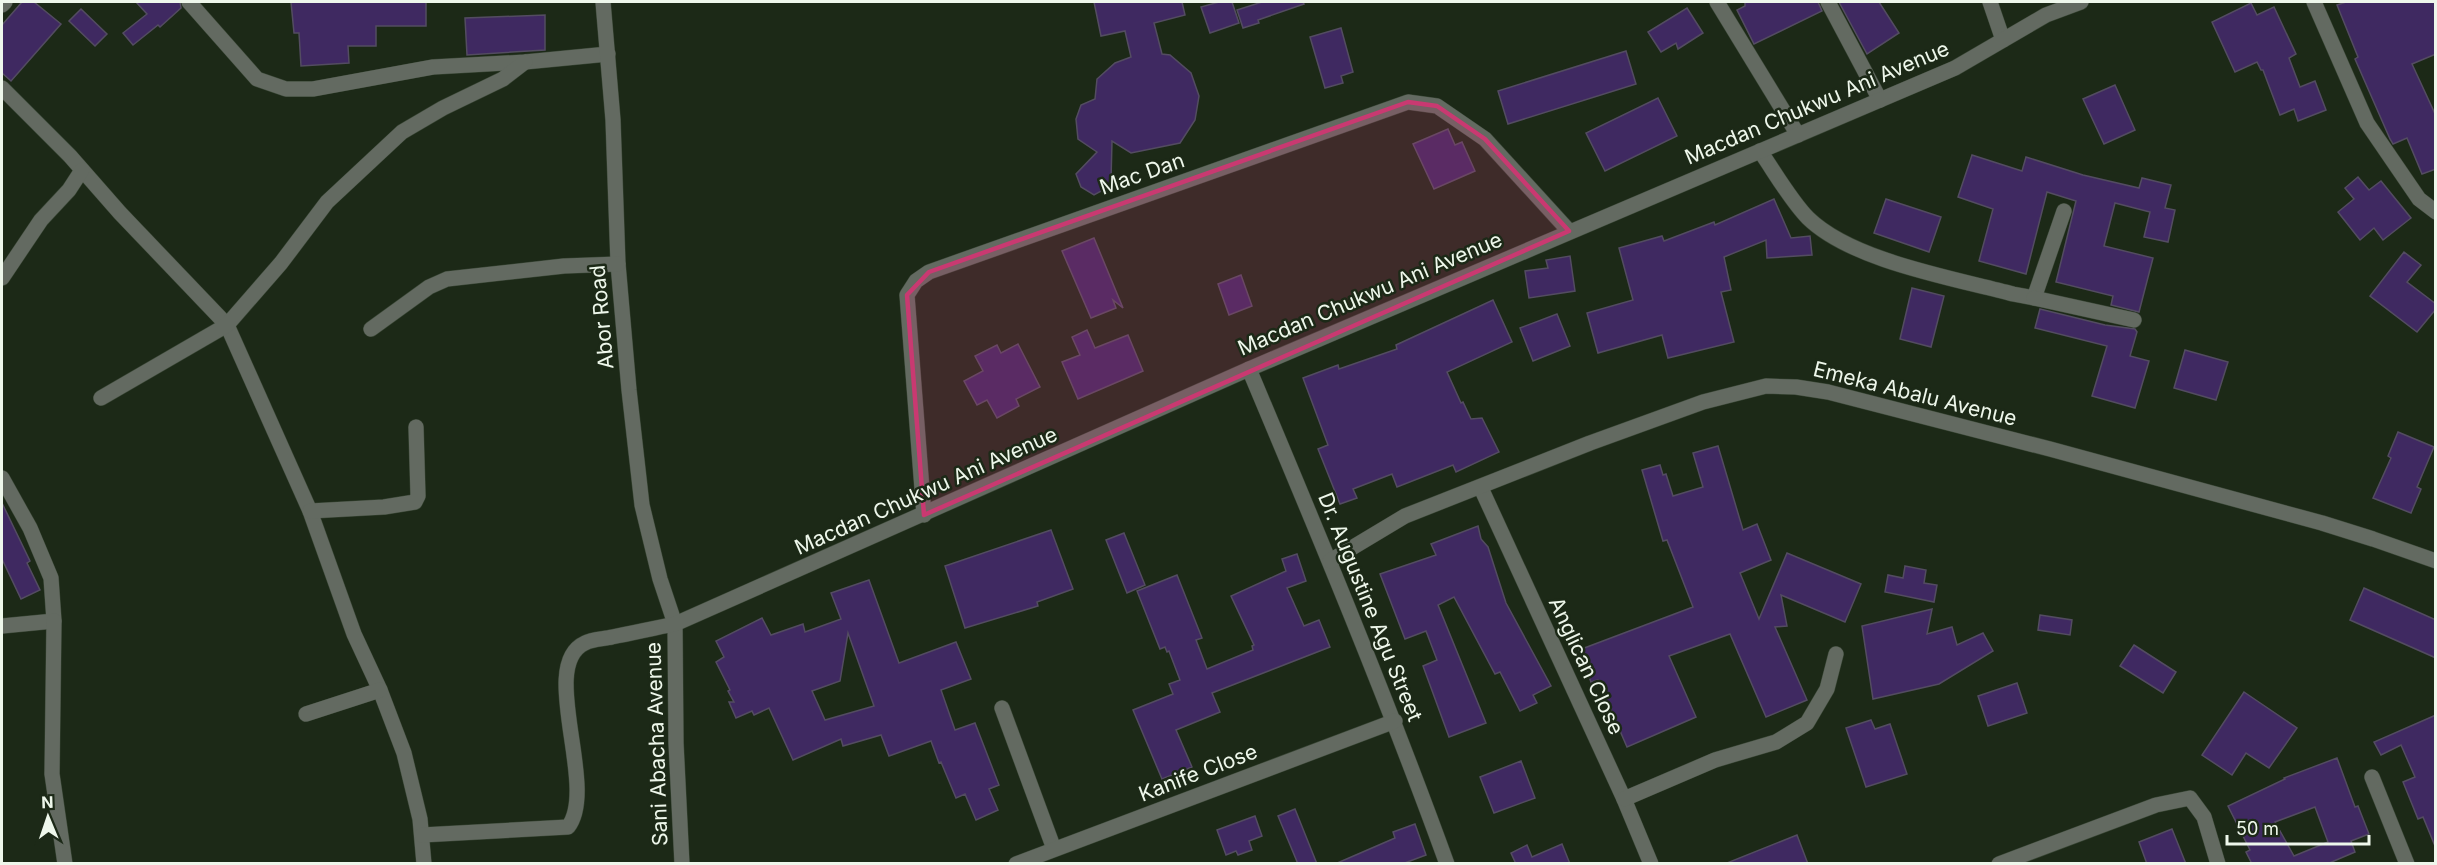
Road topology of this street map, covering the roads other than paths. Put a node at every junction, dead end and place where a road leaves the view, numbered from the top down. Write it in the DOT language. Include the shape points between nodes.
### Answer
graph roads {
  1 [pos="5,2"];
  2 [pos="189,2"];
  3 [pos="603,2"];
  4 [pos="1717,2"];
  5 [pos="1828,2"];
  6 [pos="1990,2"];
  7 [pos="2081,2"];
  8 [pos="2314,2"];
  9 [pos="2,5"];
  10 [pos="2003,40"];
  11 [pos="608,54"];
  12 [pos="525,62"];
  13 [pos="2,88"];
  14 [pos="1880,100"];
  15 [pos="1798,135"];
  16 [pos="1760,151"];
  17 [pos="82,170"];
  18 [pos="2064,211"];
  19 [pos="2436,212"];
  20 [pos="1569,231"];
  21 [pos="618,264"];
  22 [pos="2,278"];
  23 [pos="2034,298"];
  24 [pos="2134,320"];
  25 [pos="227,325"];
  26 [pos="371,329"];
  27 [pos="1249,369"];
  28 [pos="101,398"];
  29 [pos="416,428"];
  30 [pos="2,478"];
  31 [pos="1481,488"];
  32 [pos="310,511"];
  33 [pos="924,515"];
  34 [pos="1330,561"];
  35 [pos="2436,561"];
  36 [pos="54,621"];
  37 [pos="675,624"];
  38 [pos="2,626"];
  39 [pos="1836,654"];
  40 [pos="380,690"];
  41 [pos="1002,708"];
  42 [pos="306,714"];
  43 [pos="1395,721"];
  44 [pos="2372,777"];
  45 [pos="1624,799"];
  46 [pos="422,836"];
  47 [pos="1054,849"];
  48 [pos="2026,859"];
  49 [pos="65,864"];
  50 [pos="424,864"];
  51 [pos="681,864"];
  52 [pos="1016,864"];
  53 [pos="1447,864"];
  54 [pos="1651,864"];
  55 [pos="1999,864"];
  56 [pos="2218,864"];
  57 [pos="2407,864"];
  1 -- 9 [label="street"];
  2 -- 12 [label="street" via="257,79 286,89 313,89 433,67"];
  3 -- 11 [label="street, Abor Road"];
  4 -- 15 [label="street"];
  5 -- 14 [label="street"];
  6 -- 10 [label="street"];
  7 -- 10 [label="street, Macdan Chukwu Ani Avenue" via="2046,15"];
  8 -- 19 [label="street" via="2367,123 2419,199"];
  10 -- 14 [label="street, Macdan Chukwu Ani Avenue" via="1954,68"];
  11 -- 12 [label="street"];
  11 -- 21 [label="street, Abor Road"];
  12 -- 25 [label="street" via="503,79 402,132 327,202"];
  13 -- 17 [label="street"];
  14 -- 15 [label="street, Macdan Chukwu Ani Avenue"];
  15 -- 16 [label="street, Macdan Chukwu Ani Avenue"];
  16 -- 20 [label="street, Macdan Chukwu Ani Avenue"];
  16 -- 23 [label="street" via="1808,217 1840,242 1886,260"];
  17 -- 22 [label="street" via="41,220"];
  17 -- 25 [label="street"];
  18 -- 23 [label="street"];
  20 -- 27 [label="street, Macdan Chukwu Ani Avenue"];
  20 -- 33 [label="street, Mac Dan" via="1485,139 1437,106 1408,102 929,272 916,281 908,295"];
  21 -- 26 [label="street" via="447,279 429,287"];
  21 -- 37 [label="street, Abor Road" via="642,505"];
  23 -- 24 [label="street"];
  25 -- 28 [label="street"];
  25 -- 32 [label="street"];
  27 -- 33 [label="street, Macdan Chukwu Ani Avenue"];
  27 -- 34 [label="street, Dr. Augustine Agu Street"];
  29 -- 32 [label="street" via="415,502"];
  30 -- 36 [label="street" via="30,528 51,578"];
  31 -- 34 [label="street, Emeka Abalu Avenue" via="1405,516"];
  31 -- 35 [label="street, Emeka Abalu Avenue" via="1703,402 1766,386 1796,387 2050,448 2353,532"];
  31 -- 45 [label="street, Anglican Close"];
  32 -- 40 [label="street" via="354,634"];
  33 -- 37 [label="street, Macdan Chukwu Ani Avenue"];
  34 -- 43 [label="street, Dr. Augustine Agu Street"];
  36 -- 38 [label="street"];
  36 -- 49 [label="street" via="52,774"];
  37 -- 46 [label="street, Macdan Chukwu Ani Avenue" via="584,643 566,665 576,790 574,819 568,827"];
  37 -- 51 [label="street, Sani Abacha Avenue"];
  39 -- 45 [label="street" via="1827,689 1807,723 1776,742 1715,760"];
  40 -- 42 [label="street"];
  40 -- 46 [label="street" via="404,753"];
  41 -- 47 [label="street"];
  43 -- 47 [label="street, Kanife Close"];
  43 -- 53 [label="street, Dr. Augustine Agu Street"];
  44 -- 57 [label="street"];
  45 -- 54 [label="street, Anglican Close"];
  46 -- 50 [label="street"];
  47 -- 52 [label="street, Kanife Close"];
  48 -- 55 [label="street"];
  48 -- 56 [label="street" via="2156,805 2190,798 2204,817"];
}
